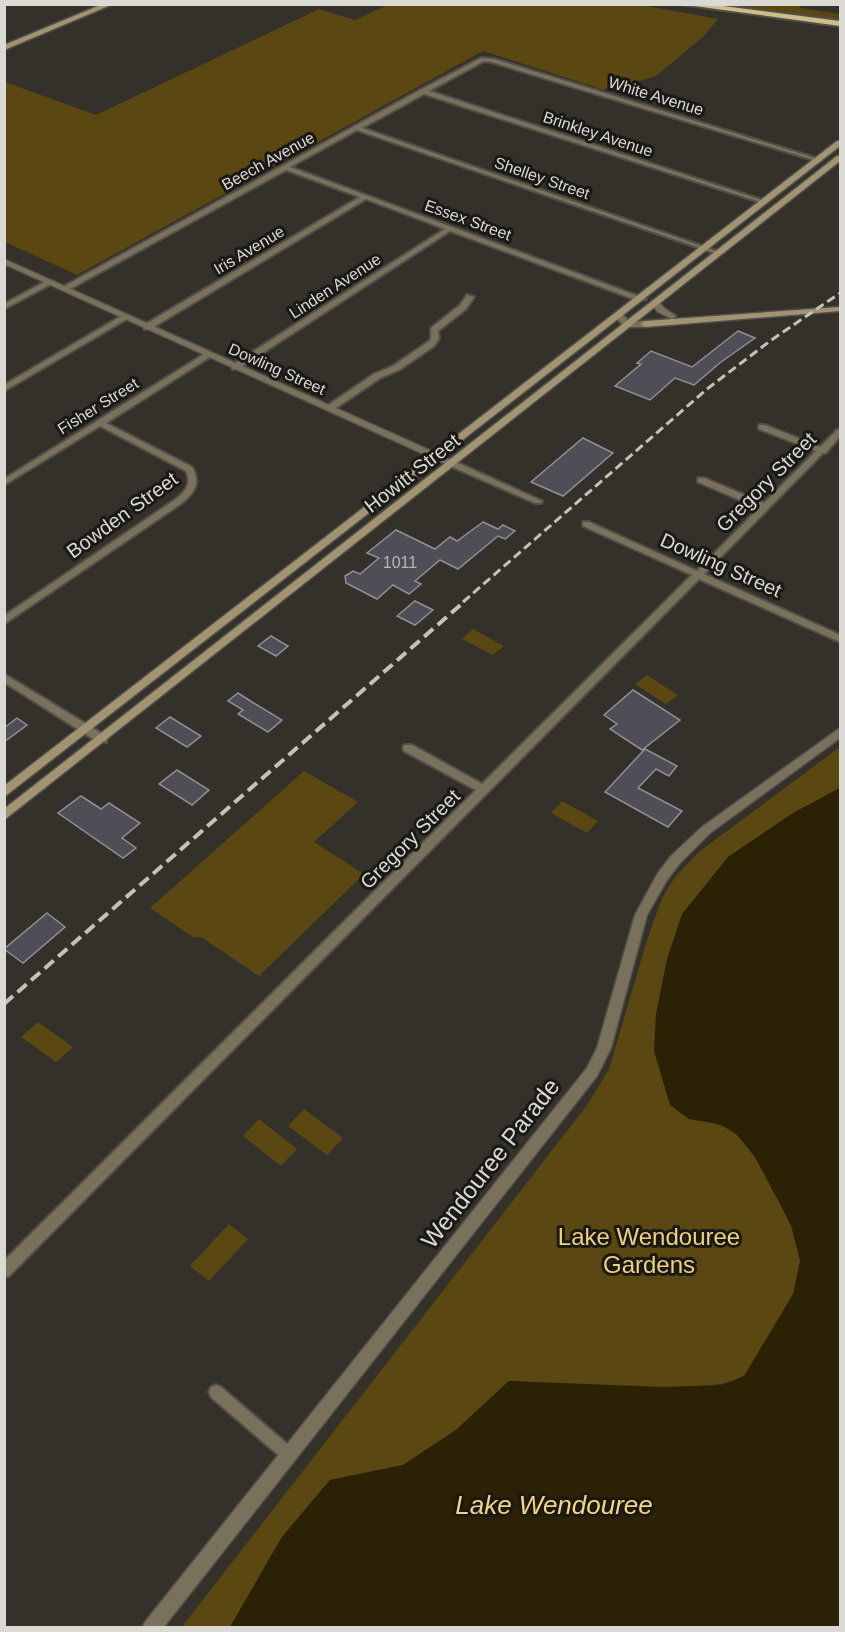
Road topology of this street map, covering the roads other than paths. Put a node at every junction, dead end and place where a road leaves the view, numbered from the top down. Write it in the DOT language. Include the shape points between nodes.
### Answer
graph roads {
  1 [pos="110,4"];
  2 [pos="684,4"];
  3 [pos="840,25"];
  4 [pos="4,48"];
  5 [pos="484,58"];
  6 [pos="422,91"];
  7 [pos="356,128"];
  8 [pos="840,143"];
  9 [pos="840,158"];
  10 [pos="819,160"];
  11 [pos="285,167"];
  12 [pos="365,197"];
  13 [pos="765,202"];
  14 [pos="450,228"];
  15 [pos="705,249"];
  16 [pos="719,253"];
  17 [pos="4,261"];
  18 [pos="51,282"];
  19 [pos="65,288"];
  20 [pos="470,297"];
  21 [pos="642,299"];
  22 [pos="655,303"];
  23 [pos="4,307"];
  24 [pos="840,309"];
  25 [pos="619,316"];
  26 [pos="672,316"];
  27 [pos="742,316"];
  28 [pos="126,317"];
  29 [pos="632,321"];
  30 [pos="645,324"];
  31 [pos="147,327"];
  32 [pos="208,355"];
  33 [pos="557,364"];
  34 [pos="234,367"];
  35 [pos="571,369"];
  36 [pos="4,389"];
  37 [pos="330,408"];
  38 [pos="100,423"];
  39 [pos="762,427"];
  40 [pos="840,434"];
  41 [pos="823,451"];
  42 [pos="437,456"];
  43 [pos="453,464"];
  44 [pos="701,480"];
  45 [pos="4,483"];
  46 [pos="538,501"];
  47 [pos="765,507"];
  48 [pos="586,524"];
  49 [pos="698,575"];
  50 [pos="4,621"];
  51 [pos="840,639"];
  52 [pos="4,677"];
  53 [pos="87,730"];
  54 [pos="840,732"];
  55 [pos="102,739"];
  56 [pos="408,748"];
  57 [pos="484,790"];
  58 [pos="4,794"];
  59 [pos="4,816"];
  60 [pos="4,1271"];
  61 [pos="216,1392"];
  62 [pos="288,1455"];
  63 [pos="151,1628"];
  1 -- 4 [label="main road"];
  2 -- 3 [label="highway"];
  5 -- 6 [label="street, Beech Avenue"];
  5 -- 10 [label="street, White Avenue"];
  6 -- 7 [label="street, Beech Avenue"];
  6 -- 13 [label="street, Brinkley Avenue"];
  7 -- 11 [label="street, Beech Avenue"];
  7 -- 15 [label="street, Shelley Street"];
  8 -- 10 [label="main road, Howitt Street"];
  9 -- 16 [label="main road, Howitt Street"];
  10 -- 13 [label="main road, Howitt Street"];
  11 -- 12 [label="street, Essex Street"];
  11 -- 19 [label="street, Beech Avenue"];
  12 -- 14 [label="street, Essex Street"];
  12 -- 31 [label="street, Iris Avenue"];
  13 -- 15 [label="main road, Howitt Street"];
  14 -- 21 [label="street, Essex Street"];
  14 -- 34 [label="street, Linden Avenue"];
  15 -- 16 [label="street, Shelley Street"];
  15 -- 21 [label="main road, Howitt Street"];
  16 -- 22 [label="main road, Howitt Street"];
  17 -- 18 [label="street, Dowling Street"];
  18 -- 19 [label="street, Dowling Street"];
  18 -- 23 [label="street"];
  19 -- 28 [label="street, Dowling Street"];
  20 -- 37 [label="street" via="464,308 435,329 431,344"];
  21 -- 25 [label="main road, Howitt Street"];
  22 -- 26 [label="street"];
  22 -- 29 [label="main road, Howitt Street"];
  24 -- 27 [label="main road"];
  25 -- 29 [label="street"];
  25 -- 33 [label="main road, Howitt Street"];
  26 -- 27 [label="main road"];
  26 -- 29 [label="main road"];
  27 -- 30 [label="main road"];
  28 -- 31 [label="street, Dowling Street"];
  28 -- 36 [label="street"];
  29 -- 30 [label="street"];
  29 -- 35 [label="main road, Howitt Street"];
  31 -- 32 [label="street, Dowling Street"];
  32 -- 34 [label="street, Dowling Street"];
  32 -- 38 [label="street, Fisher Street"];
  33 -- 35 [label="main road"];
  33 -- 42 [label="main road, Howitt Street"];
  34 -- 37 [label="street, Dowling Street"];
  35 -- 43 [label="main road, Howitt Street"];
  37 -- 42 [label="street, Dowling Street"];
  38 -- 45 [label="street, Fisher Street"];
  38 -- 50 [label="street, Bowden Street" via="184,465 193,473 192,488 179,501"];
  39 -- 41 [label="street"];
  40 -- 41 [label="street, Gregory Street"];
  41 -- 47 [label="street, Gregory Street"];
  42 -- 43 [label="street, Dowling Street"];
  42 -- 53 [label="main road, Howitt Street"];
  43 -- 46 [label="street, Dowling Street"];
  43 -- 55 [label="main road, Howitt Street"];
  44 -- 47 [label="street"];
  47 -- 49 [label="street, Gregory Street"];
  48 -- 49 [label="street, Dowling Street"];
  49 -- 51 [label="street, Dowling Street"];
  49 -- 57 [label="street, Gregory Street"];
  52 -- 53 [label="street"];
  53 -- 55 [label="street"];
  53 -- 58 [label="main road, Howitt Street"];
  54 -- 62 [label="street, Wendouree Parade" via="713,823 664,873 641,915 604,1048 592,1072"];
  55 -- 59 [label="main road, Howitt Street"];
  56 -- 57 [label="street"];
  57 -- 60 [label="street, Gregory Street"];
  61 -- 62 [label="street"];
  62 -- 63 [label="street, Wendouree Parade"];
}
